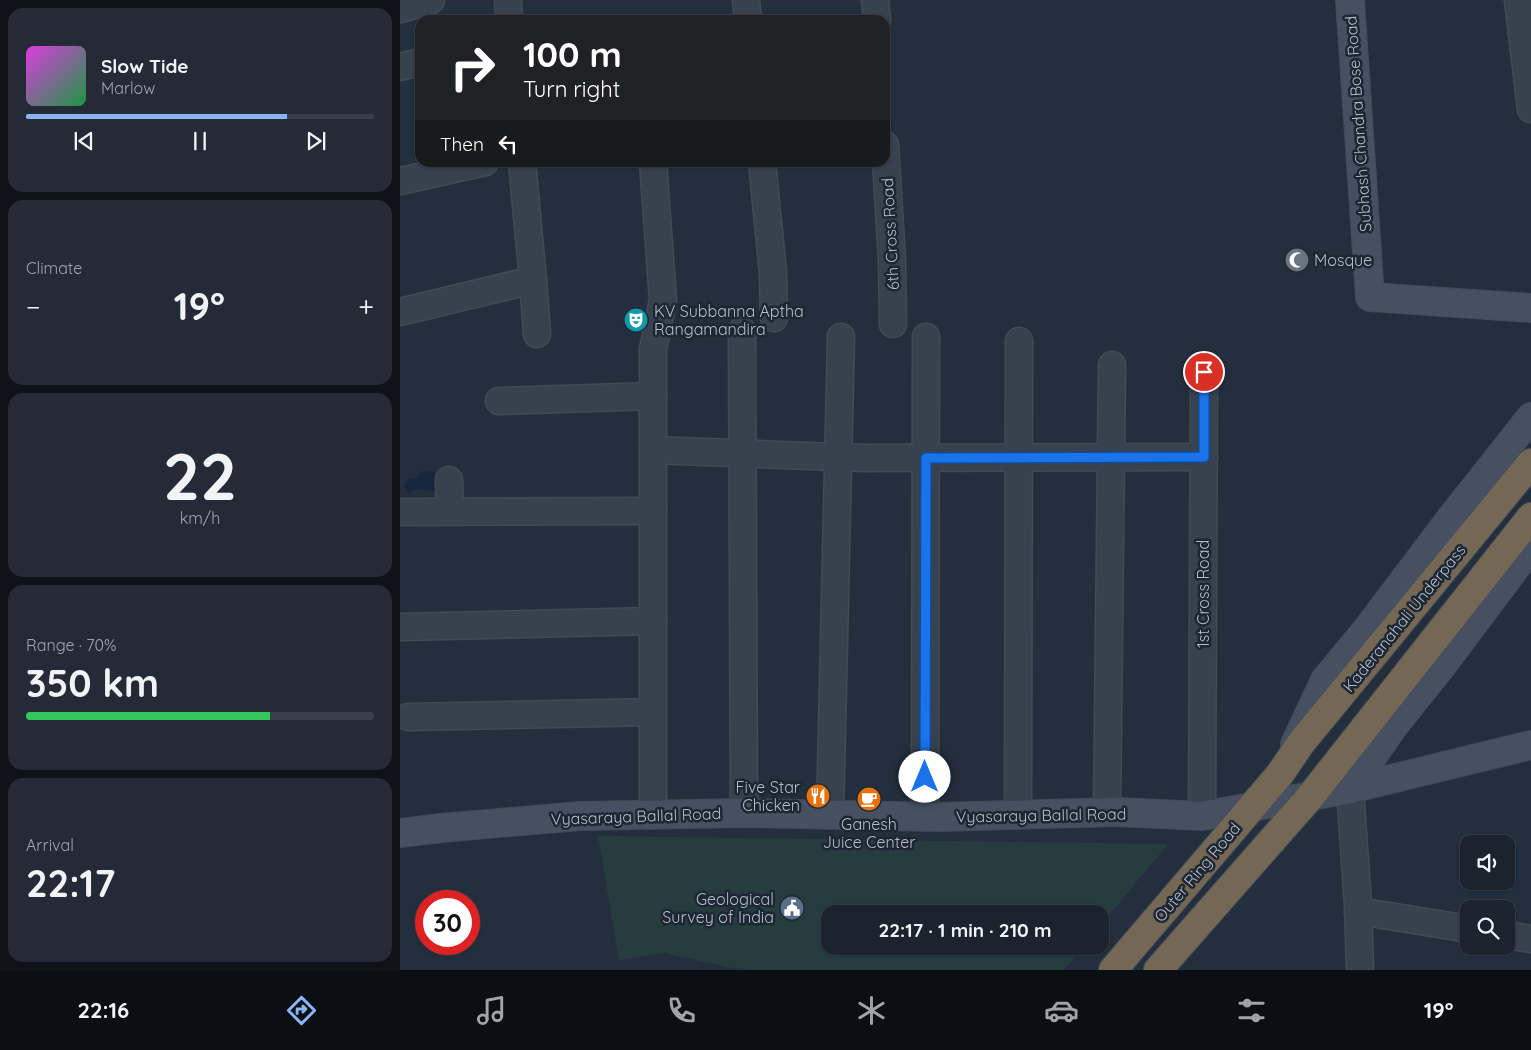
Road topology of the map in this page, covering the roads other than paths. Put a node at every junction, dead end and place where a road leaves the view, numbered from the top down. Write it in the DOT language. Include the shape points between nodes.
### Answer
graph roads {
  1 [pos="430,0"];
  2 [pos="508,0"];
  3 [pos="746,0"];
  4 [pos="875,0"];
  5 [pos="1350,0"];
  6 [pos="1518,0"];
  7 [pos="400,9"];
  8 [pos="509,15"];
  9 [pos="748,15"];
  10 [pos="876,15"];
  11 [pos="415,63"];
  12 [pos="400,67"];
  13 [pos="1531,108"];
  14 [pos="463,167"];
  15 [pos="522,167"];
  16 [pos="653,167"];
  17 [pos="762,167"];
  18 [pos="886,167"];
  19 [pos="400,181"];
  20 [pos="533,280"];
  21 [pos="1531,308"];
  22 [pos="400,312"];
  23 [pos="774,318"];
  24 [pos="893,324"];
  25 [pos="742,331"];
  26 [pos="537,334"];
  27 [pos="841,337"];
  28 [pos="926,337"];
  29 [pos="1019,341"];
  30 [pos="1112,365"];
  31 [pos="1204,372"];
  32 [pos="653,396"];
  33 [pos="499,400"];
  34 [pos="1531,417"];
  35 [pos="653,450"];
  36 [pos="742,454"];
  37 [pos="1018,457"];
  38 [pos="1111,457"];
  39 [pos="1204,457"];
  40 [pos="838,458"];
  41 [pos="926,458"];
  42 [pos="1531,463"];
  43 [pos="449,480"];
  44 [pos="653,511"];
  45 [pos="400,512"];
  46 [pos="450,512"];
  47 [pos="1531,517"];
  48 [pos="1531,547"];
  49 [pos="653,621"];
  50 [pos="401,626"];
  51 [pos="653,712"];
  52 [pos="408,717"];
  53 [pos="1531,746"];
  54 [pos="1280,774"];
  55 [pos="1350,789"];
  56 [pos="1310,797"];
  57 [pos="1252,806"];
  58 [pos="1107,812"];
  59 [pos="744,813"];
  60 [pos="830,814"];
  61 [pos="653,815"];
  62 [pos="1018,815"];
  63 [pos="1202,816"];
  64 [pos="925,817"];
  65 [pos="400,834"];
  66 [pos="1358,911"];
  67 [pos="1460,928"];
  68 [pos="1515,936"];
  69 [pos="1531,939"];
  70 [pos="1113,970"];
  71 [pos="1158,970"];
  72 [pos="1360,970"];
  1 -- 7 [label="street"];
  2 -- 8 [label="street"];
  3 -- 9 [label="street"];
  4 -- 10 [label="street"];
  5 -- 21 [label="street, Subhash Chandra Bose Road" via="1370,297"];
  6 -- 13 [label="street"];
  11 -- 12 [label="street"];
  14 -- 19 [label="street"];
  15 -- 20 [label="street"];
  16 -- 32 [label="street" via="663,300 653,349"];
  17 -- 23 [label="street"];
  18 -- 24 [label="street, 6th Cross Road"];
  20 -- 22 [label="street"];
  20 -- 26 [label="street"];
  25 -- 36 [label="street"];
  27 -- 40 [label="street"];
  28 -- 41 [label="street"];
  29 -- 37 [label="street"];
  30 -- 38 [label="street"];
  31 -- 39 [label="street, 1st Cross Road"];
  32 -- 33 [label="street"];
  32 -- 35 [label="street"];
  34 -- 54 [label="street" via="1325,680"];
  35 -- 36 [label="street"];
  35 -- 44 [label="street"];
  36 -- 40 [label="street"];
  36 -- 59 [label="street"];
  37 -- 38 [label="street"];
  37 -- 41 [label="street"];
  37 -- 62 [label="street"];
  38 -- 39 [label="street"];
  38 -- 58 [label="street"];
  39 -- 63 [label="street, 1st Cross Road"];
  40 -- 41 [label="street"];
  40 -- 60 [label="street"];
  41 -- 64 [label="street"];
  42 -- 54 [label="highway, Kaderanahali Underpass" via="1307,736"];
  43 -- 46 [label="street"];
  44 -- 46 [label="street"];
  44 -- 49 [label="street"];
  45 -- 46 [label="street"];
  47 -- 56 [label="highway"];
  48 -- 55 [label="street" via="1393,727"];
  49 -- 50 [label="street"];
  49 -- 51 [label="street"];
  51 -- 52 [label="street"];
  51 -- 61 [label="street"];
  53 -- 55 [label="street, Vyasaraya Ballal Road"];
  54 -- 57 [label="highway, Outer Ring Road"];
  55 -- 56 [label="street, Vyasaraya Ballal Road"];
  55 -- 66 [label="street"];
  56 -- 57 [label="street, Vyasaraya Ballal Road"];
  56 -- 71 [label="highway"];
  57 -- 63 [label="street, Vyasaraya Ballal Road"];
  57 -- 70 [label="highway, Outer Ring Road"];
  58 -- 62 [label="street, Vyasaraya Ballal Road"];
  58 -- 63 [label="street, Vyasaraya Ballal Road"];
  59 -- 60 [label="street, Vyasaraya Ballal Road"];
  59 -- 61 [label="street, Vyasaraya Ballal Road"];
  60 -- 64 [label="street, Vyasaraya Ballal Road"];
  61 -- 65 [label="street, Vyasaraya Ballal Road" via="580,816"];
  62 -- 64 [label="street, Vyasaraya Ballal Road"];
  66 -- 67 [label="street"];
  66 -- 72 [label="street"];
  68 -- 69 [label="street"];
}
